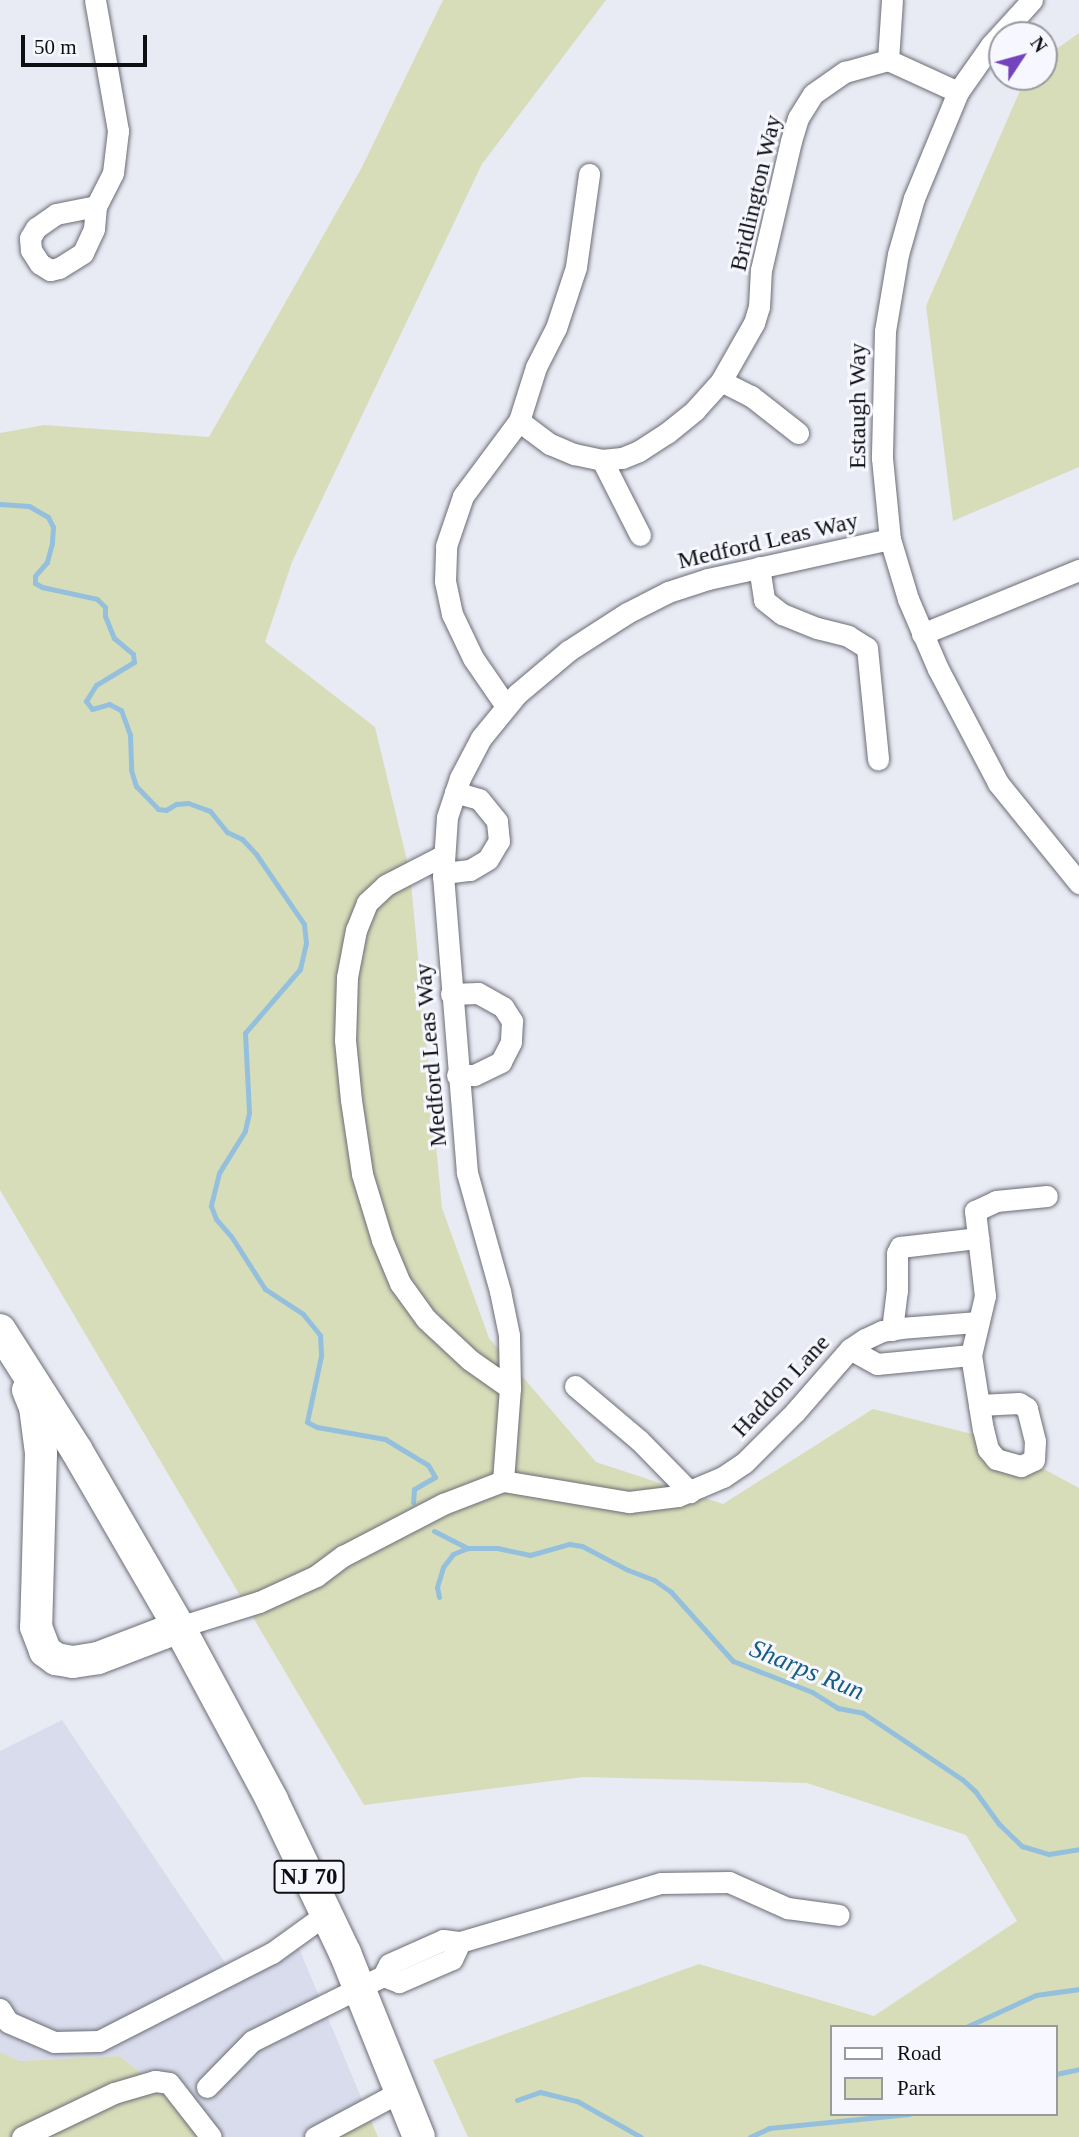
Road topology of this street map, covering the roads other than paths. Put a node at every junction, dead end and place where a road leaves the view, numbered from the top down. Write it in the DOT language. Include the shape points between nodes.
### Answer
graph roads {
  1 [pos="95,0"];
  2 [pos="892,0"];
  3 [pos="1032,0"];
  4 [pos="888,60"];
  5 [pos="958,92"];
  6 [pos="589,174"];
  7 [pos="96,206"];
  8 [pos="721,381"];
  9 [pos="519,421"];
  10 [pos="798,433"];
  11 [pos="602,460"];
  12 [pos="640,535"];
  13 [pos="890,539"];
  14 [pos="759,567"];
  15 [pos="1079,570"];
  16 [pos="922,634"];
  17 [pos="506,706"];
  18 [pos="878,759"];
  19 [pos="456,792"];
  20 [pos="444,864"];
  21 [pos="1079,883"];
  22 [pos="451,994"];
  23 [pos="457,1075"];
  24 [pos="1046,1196"];
  25 [pos="978,1238"];
  26 [pos="978,1322"];
  27 [pos="892,1330"];
  28 [pos="5,1338"];
  29 [pos="850,1349"];
  30 [pos="971,1355"];
  31 [pos="575,1386"];
  32 [pos="510,1388"];
  33 [pos="979,1405"];
  34 [pos="503,1481"];
  35 [pos="690,1492"];
  36 [pos="179,1627"];
  37 [pos="326,1914"];
  38 [pos="839,1915"];
  39 [pos="371,1981"];
  40 [pos="0,2009"];
  41 [pos="207,2087"];
  42 [pos="401,2091"];
  43 [pos="22,2137"];
  44 [pos="211,2137"];
  45 [pos="315,2137"];
  46 [pos="419,2137"];
  1 -- 7 [label="street" via="118,131 113,173"];
  2 -- 4 [label="street"];
  3 -- 5 [label="street, Estaugh Way" via="991,44"];
  4 -- 5 [label="street"];
  4 -- 8 [label="street, Bridlington Way" via="834,77 804,105 791,141 761,270 759,307 747,339"];
  5 -- 13 [label="street, Estaugh Way" via="914,198 890,290 881,411"];
  6 -- 9 [label="street" via="572,283"];
  8 -- 10 [label="street" via="751,396"];
  8 -- 11 [label="street, Bridlington Way" via="695,410 653,443 622,458"];
  9 -- 11 [label="street, Bridlington Way" via="550,444"];
  9 -- 17 [label="street" via="463,496 445,563 448,597 459,629"];
  11 -- 12 [label="street"];
  13 -- 14 [label="street, Medford Leas Way"];
  13 -- 16 [label="street, Estaugh Way"];
  14 -- 17 [label="street, Medford Leas Way" via="668,592 627,613 558,659"];
  14 -- 18 [label="street" via="764,600 782,614 848,636 867,648"];
  15 -- 16 [label="street"];
  16 -- 21 [label="street, Estaugh Way" via="998,783"];
  17 -- 19 [label="street, Medford Leas Way" via="481,738"];
  19 -- 20 [label="street, Medford Leas Way" via="447,817"];
  19 -- 20 [label="street" via="479,799 497,821 499,841 488,859 470,870"];
  20 -- 22 [label="street, Medford Leas Way"];
  20 -- 32 [label="street" via="386,885 368,903 356,930 347,977 345,1040 351,1100 362,1174 400,1283 426,1319 470,1360"];
  22 -- 23 [label="street, Medford Leas Way"];
  22 -- 23 [label="street" via="478,993 503,1007 512,1021 511,1042 501,1062 474,1075"];
  23 -- 32 [label="street, Medford Leas Way" via="467,1173 509,1335"];
  24 -- 25 [label="street" via="996,1201 975,1211"];
  25 -- 26 [label="street" via="985,1296"];
  25 -- 27 [label="street" via="900,1247"];
  26 -- 27 [label="street, Haddon Lane"];
  26 -- 30 [label="street"];
  27 -- 29 [label="street, Haddon Lane"];
  28 -- 36 [label="highway, NJ 70"];
  28 -- 36 [label="highway" via="35,1407 41,1453 36,1626 45,1651 73,1662 98,1658"];
  29 -- 30 [label="street" via="877,1364"];
  29 -- 35 [label="street, Haddon Lane" via="744,1463"];
  30 -- 33 [label="street"];
  31 -- 35 [label="street" via="639,1440"];
  32 -- 34 [label="street, Medford Leas Way"];
  34 -- 35 [label="street, Haddon Lane" via="629,1502"];
  34 -- 36 [label="street" via="443,1504 343,1556 316,1576 259,1602"];
  36 -- 37 [label="highway, NJ 70" via="272,1800"];
  37 -- 39 [label="highway, NJ 70"];
  37 -- 40 [label="street" via="272,1953 99,2041 54,2042 8,2022"];
  38 -- 39 [label="street" via="787,1908 729,1882 661,1883 460,1942 452,1959 399,1982"];
  39 -- 41 [label="street" via="252,2041"];
  39 -- 42 [label="highway, NJ 70"];
  42 -- 45 [label="street"];
  42 -- 46 [label="highway, NJ 70"];
  43 -- 44 [label="street" via="114,2093 155,2081 169,2083"];
}
